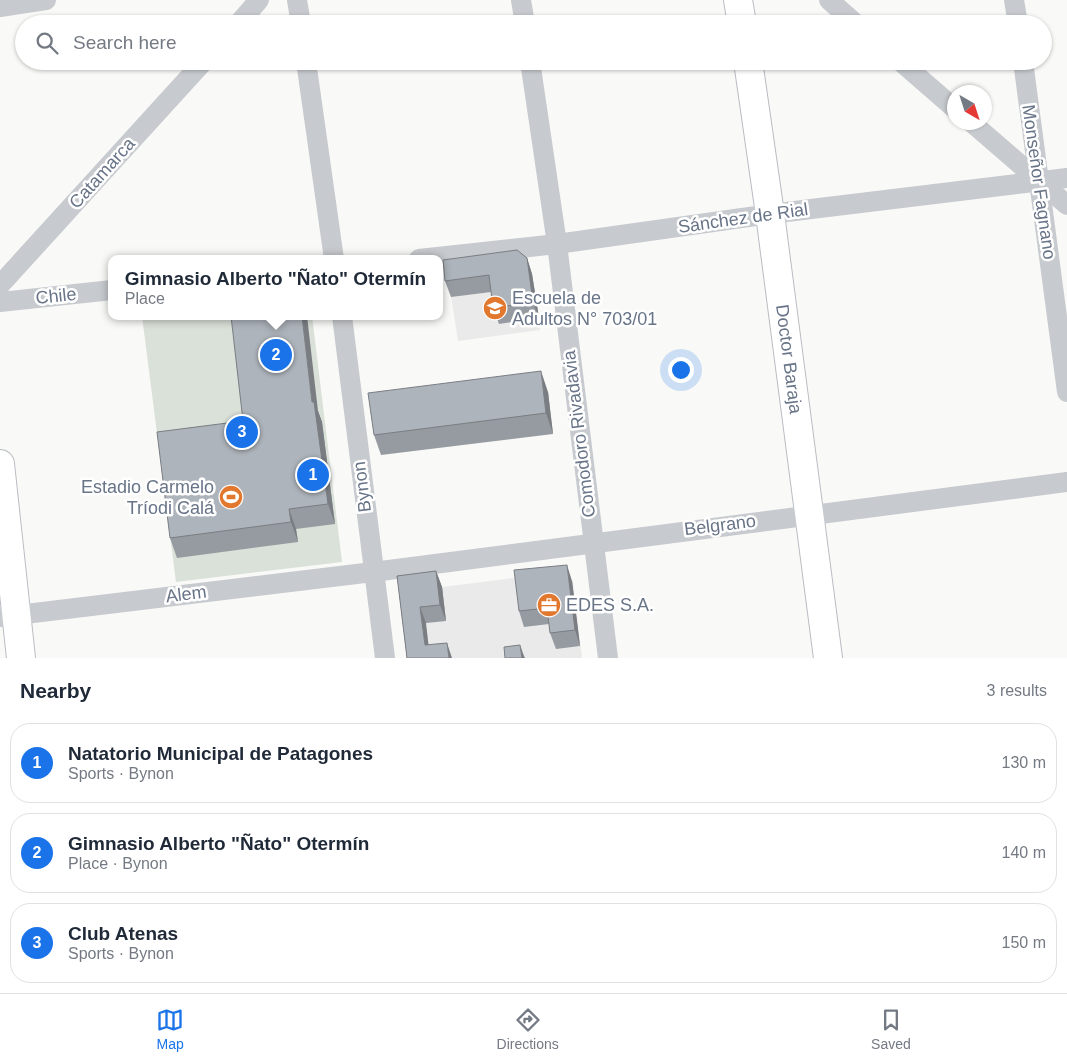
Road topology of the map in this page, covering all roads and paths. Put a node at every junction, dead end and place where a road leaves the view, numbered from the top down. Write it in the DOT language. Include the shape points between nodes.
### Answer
graph roads {
  1 [pos="46,0"];
  2 [pos="259,0"];
  3 [pos="297,0"];
  4 [pos="521,0"];
  5 [pos="738,0"];
  6 [pos="829,0"];
  7 [pos="1014,0"];
  8 [pos="0,7"];
  9 [pos="246,15"];
  10 [pos="300,15"];
  11 [pos="524,15"];
  12 [pos="740,15"];
  13 [pos="846,15"];
  14 [pos="1016,15"];
  15 [pos="196,70"];
  16 [pos="307,70"];
  17 [pos="531,70"];
  18 [pos="749,70"];
  19 [pos="910,70"];
  20 [pos="1024,70"];
  21 [pos="947,102"];
  22 [pos="980,130"];
  23 [pos="1067,178"];
  24 [pos="1040,182"];
  25 [pos="1067,204"];
  26 [pos="770,214"];
  27 [pos="557,244"];
  28 [pos="333,255"];
  29 [pos="443,256"];
  30 [pos="0,285"];
  31 [pos="108,290"];
  32 [pos="0,302"];
  33 [pos="342,320"];
  34 [pos="1067,392"];
  35 [pos="0,464"];
  36 [pos="1067,482"];
  37 [pos="810,514"];
  38 [pos="592,542"];
  39 [pos="373,572"];
  40 [pos="8,616"];
  41 [pos="21,658"];
  42 [pos="384,658"];
  43 [pos="608,658"];
  44 [pos="828,658"];
  1 -- 8 [label="street"];
  2 -- 9 [label="street"];
  3 -- 10 [label="street"];
  4 -- 11 [label="street"];
  5 -- 12 [label="street"];
  6 -- 13 [label="street"];
  7 -- 14 [label="street"];
  15 -- 30 [label="street, Catamarca"];
  16 -- 28 [label="street"];
  17 -- 27 [label="street, Comodoro Rivadavia"];
  18 -- 26 [label="street, Doctor Baraja"];
  19 -- 21 [label="street"];
  20 -- 24 [label="street, Monseñor Fagnano"];
  22 -- 24 [label="street"];
  23 -- 24 [label="street, Sánchez de Rial"];
  24 -- 25 [label="street"];
  24 -- 26 [label="street, Sánchez de Rial"];
  24 -- 34 [label="street, Monseñor Fagnano"];
  26 -- 27 [label="street, Sánchez de Rial"];
  26 -- 37 [label="street, Doctor Baraja"];
  27 -- 29 [label="street, Sánchez de Rial"];
  27 -- 38 [label="street, Comodoro Rivadavia"];
  31 -- 32 [label="street, Chile"];
  33 -- 39 [label="street, Bynon"];
  35 -- 40 [label="street"];
  36 -- 37 [label="street, Belgrano"];
  37 -- 38 [label="street, Belgrano"];
  37 -- 44 [label="street, Doctor Baraja"];
  38 -- 39 [label="street, Belgrano"];
  38 -- 43 [label="street, Comodoro Rivadavia"];
  39 -- 40 [label="street, Alem"];
  39 -- 42 [label="street, Bynon"];
  40 -- 41 [label="street"];
}
